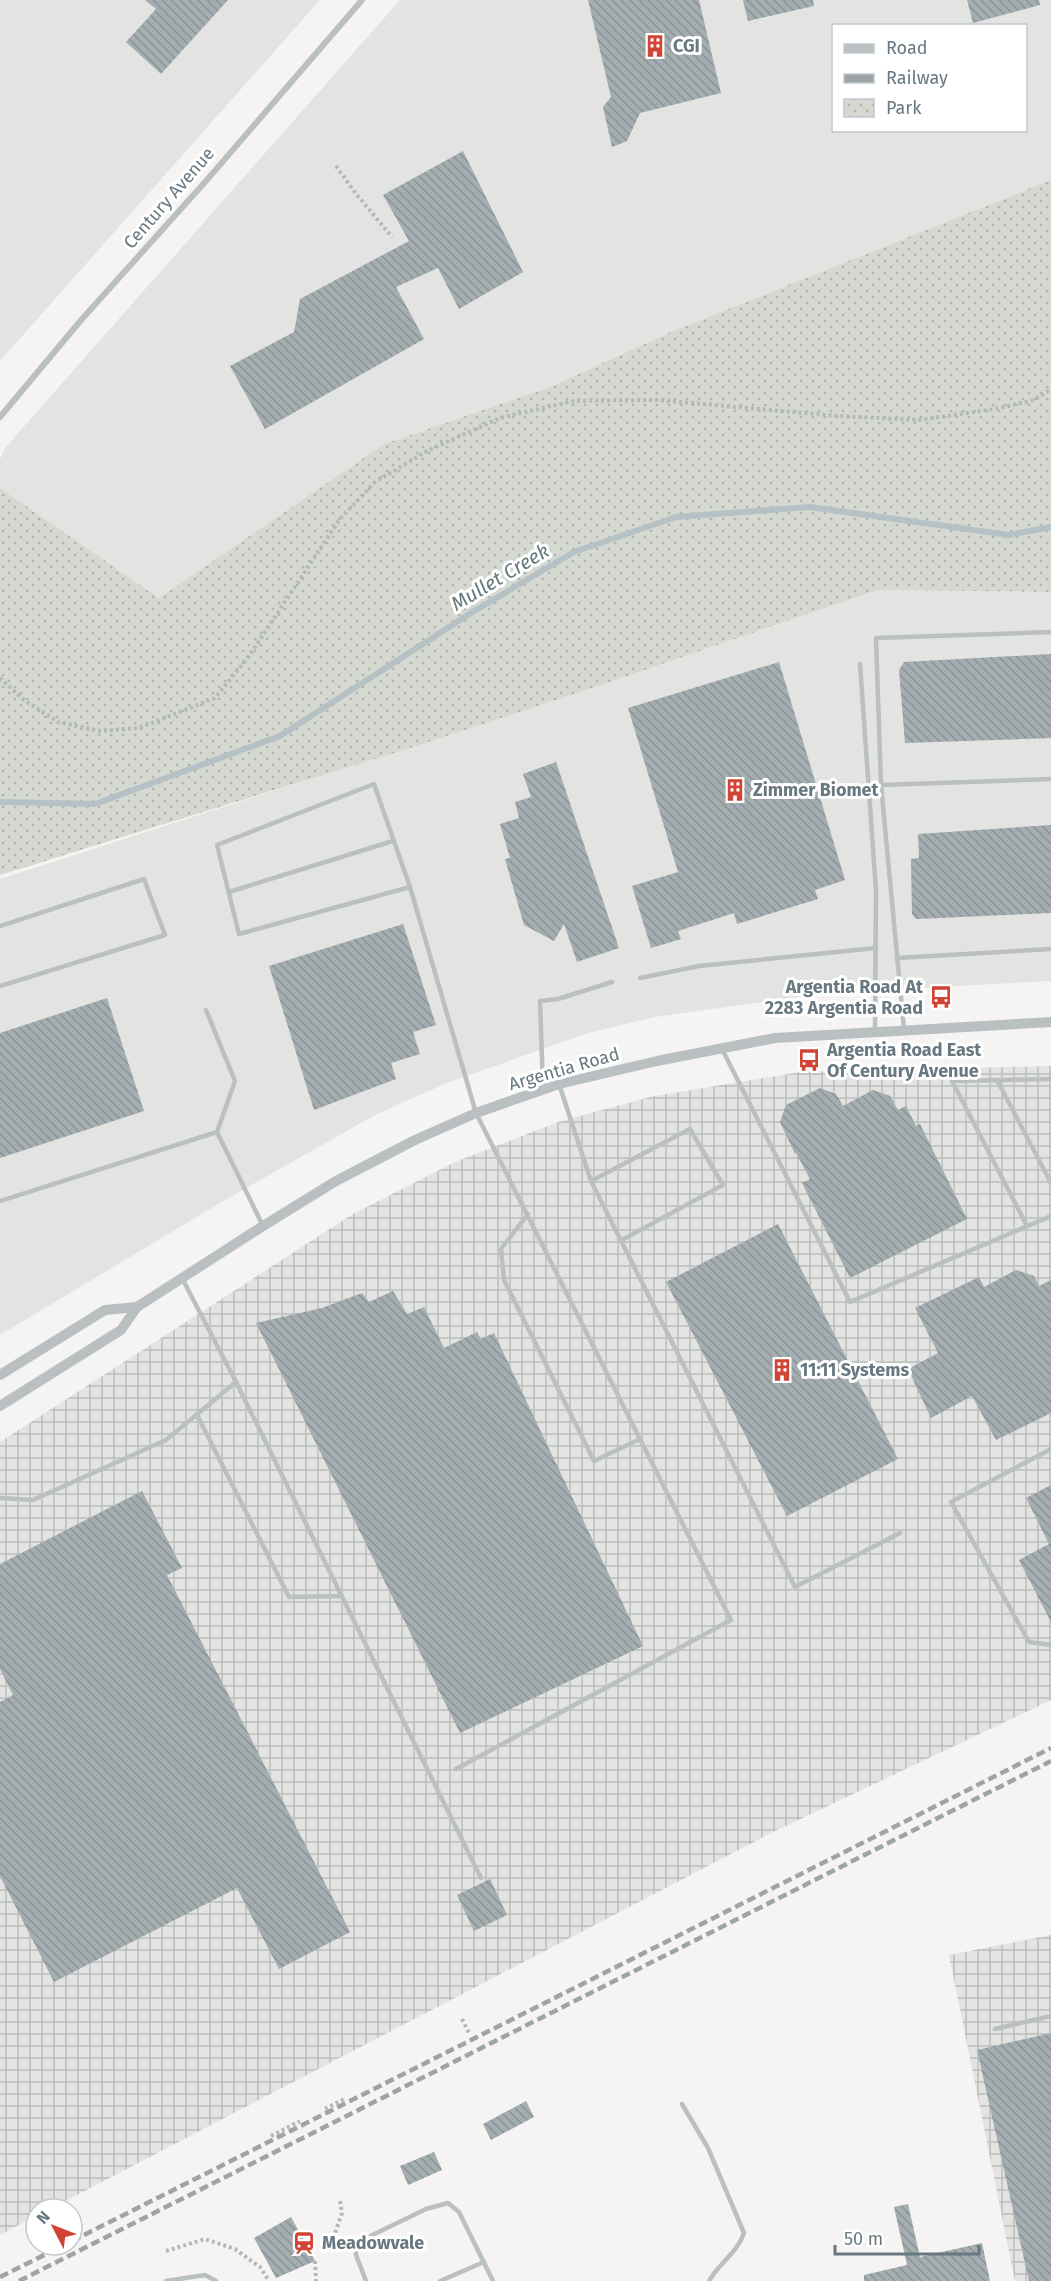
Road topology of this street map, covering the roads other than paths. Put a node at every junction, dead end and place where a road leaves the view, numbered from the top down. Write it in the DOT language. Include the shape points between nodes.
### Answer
graph roads {
  1 [pos="362,0"];
  2 [pos="0,417"];
  3 [pos="1051,632"];
  4 [pos="860,664"];
  5 [pos="1051,778"];
  6 [pos="881,785"];
  7 [pos="393,841"];
  8 [pos="410,887"];
  9 [pos="229,892"];
  10 [pos="0,926"];
  11 [pos="876,948"];
  12 [pos="1051,949"];
  13 [pos="897,958"];
  14 [pos="640,978"];
  15 [pos="612,982"];
  16 [pos="0,986"];
  17 [pos="206,1010"];
  18 [pos="1051,1022"];
  19 [pos="904,1030"];
  20 [pos="875,1032"];
  21 [pos="722,1049"];
  22 [pos="1051,1079"];
  23 [pos="997,1080"];
  24 [pos="559,1084"];
  25 [pos="543,1090"];
  26 [pos="476,1113"];
  27 [pos="217,1132"];
  28 [pos="591,1181"];
  29 [pos="1051,1183"];
  30 [pos="0,1201"];
  31 [pos="528,1214"];
  32 [pos="1051,1216"];
  33 [pos="263,1226"];
  34 [pos="1027,1226"];
  35 [pos="620,1241"];
  36 [pos="182,1278"];
  37 [pos="137,1307"];
  38 [pos="0,1375"];
  39 [pos="236,1382"];
  40 [pos="0,1406"];
  41 [pos="197,1414"];
  42 [pos="640,1439"];
  43 [pos="1051,1449"];
  44 [pos="0,1498"];
  45 [pos="900,1533"];
  46 [pos="342,1596"];
  47 [pos="1051,1645"];
  48 [pos="456,1769"];
  49 [pos="481,1878"];
  50 [pos="1051,2016"];
  51 [pos="995,2029"];
  52 [pos="682,2104"];
  53 [pos="484,2262"];
  54 [pos="166,2281"];
  55 [pos="216,2281"];
  56 [pos="366,2281"];
  57 [pos="440,2281"];
  58 [pos="492,2281"];
  59 [pos="709,2281"];
  1 -- 2 [label="street, Century Avenue"];
  3 -- 6 [label="lane" via="876,638"];
  4 -- 11 [label="lane" via="876,891"];
  5 -- 6 [label="lane"];
  6 -- 13 [label="lane"];
  7 -- 8 [label="lane"];
  7 -- 9 [label="lane"];
  7 -- 9 [label="lane" via="374,784 218,845"];
  8 -- 9 [label="lane" via="239,934"];
  8 -- 26 [label="lane"];
  10 -- 16 [label="lane" via="144,879 165,935"];
  11 -- 14 [label="lane" via="699,966"];
  11 -- 20 [label="lane"];
  12 -- 13 [label="lane"];
  13 -- 19 [label="lane"];
  15 -- 25 [label="lane" via="540,1001"];
  17 -- 27 [label="lane" via="235,1081"];
  18 -- 19 [label="street, Argentia Road"];
  19 -- 20 [label="street, Argentia Road"];
  20 -- 21 [label="street, Argentia Road" via="775,1038"];
  21 -- 24 [label="street, Argentia Road"];
  21 -- 34 [label="lane" via="850,1302"];
  22 -- 23 [label="lane"];
  23 -- 29 [label="lane"];
  23 -- 34 [label="lane" via="952,1081"];
  24 -- 25 [label="street, Argentia Road"];
  24 -- 28 [label="lane"];
  25 -- 26 [label="street, Argentia Road"];
  26 -- 31 [label="lane"];
  26 -- 33 [label="street, Argentia Road" via="336,1182"];
  27 -- 30 [label="lane"];
  27 -- 33 [label="lane"];
  28 -- 35 [label="lane"];
  28 -- 35 [label="lane" via="690,1130 723,1185"];
  31 -- 42 [label="lane"];
  31 -- 42 [label="lane" via="501,1249 504,1280 594,1461"];
  32 -- 34 [label="lane"];
  33 -- 36 [label="street, Argentia Road"];
  35 -- 45 [label="lane" via="795,1587"];
  36 -- 37 [label="street, Argentia Road"];
  36 -- 39 [label="lane"];
  37 -- 38 [label="street, Argentia Road" via="105,1310"];
  37 -- 40 [label="street, Argentia Road" via="121,1330"];
  39 -- 41 [label="lane"];
  39 -- 46 [label="lane"];
  41 -- 44 [label="lane" via="166,1440 33,1500"];
  41 -- 46 [label="lane" via="290,1597"];
  42 -- 48 [label="lane" via="731,1620"];
  43 -- 47 [label="lane" via="951,1502 1029,1642"];
  46 -- 49 [label="lane"];
  50 -- 51 [label="lane"];
  52 -- 59 [label="lane" via="708,2148 744,2233 741,2243 716,2268"];
  53 -- 56 [label="lane" via="459,2212 448,2204 426,2209 356,2243 356,2255"];
  53 -- 57 [label="lane"];
  53 -- 58 [label="lane"];
  54 -- 55 [label="lane" via="205,2275"];
}
